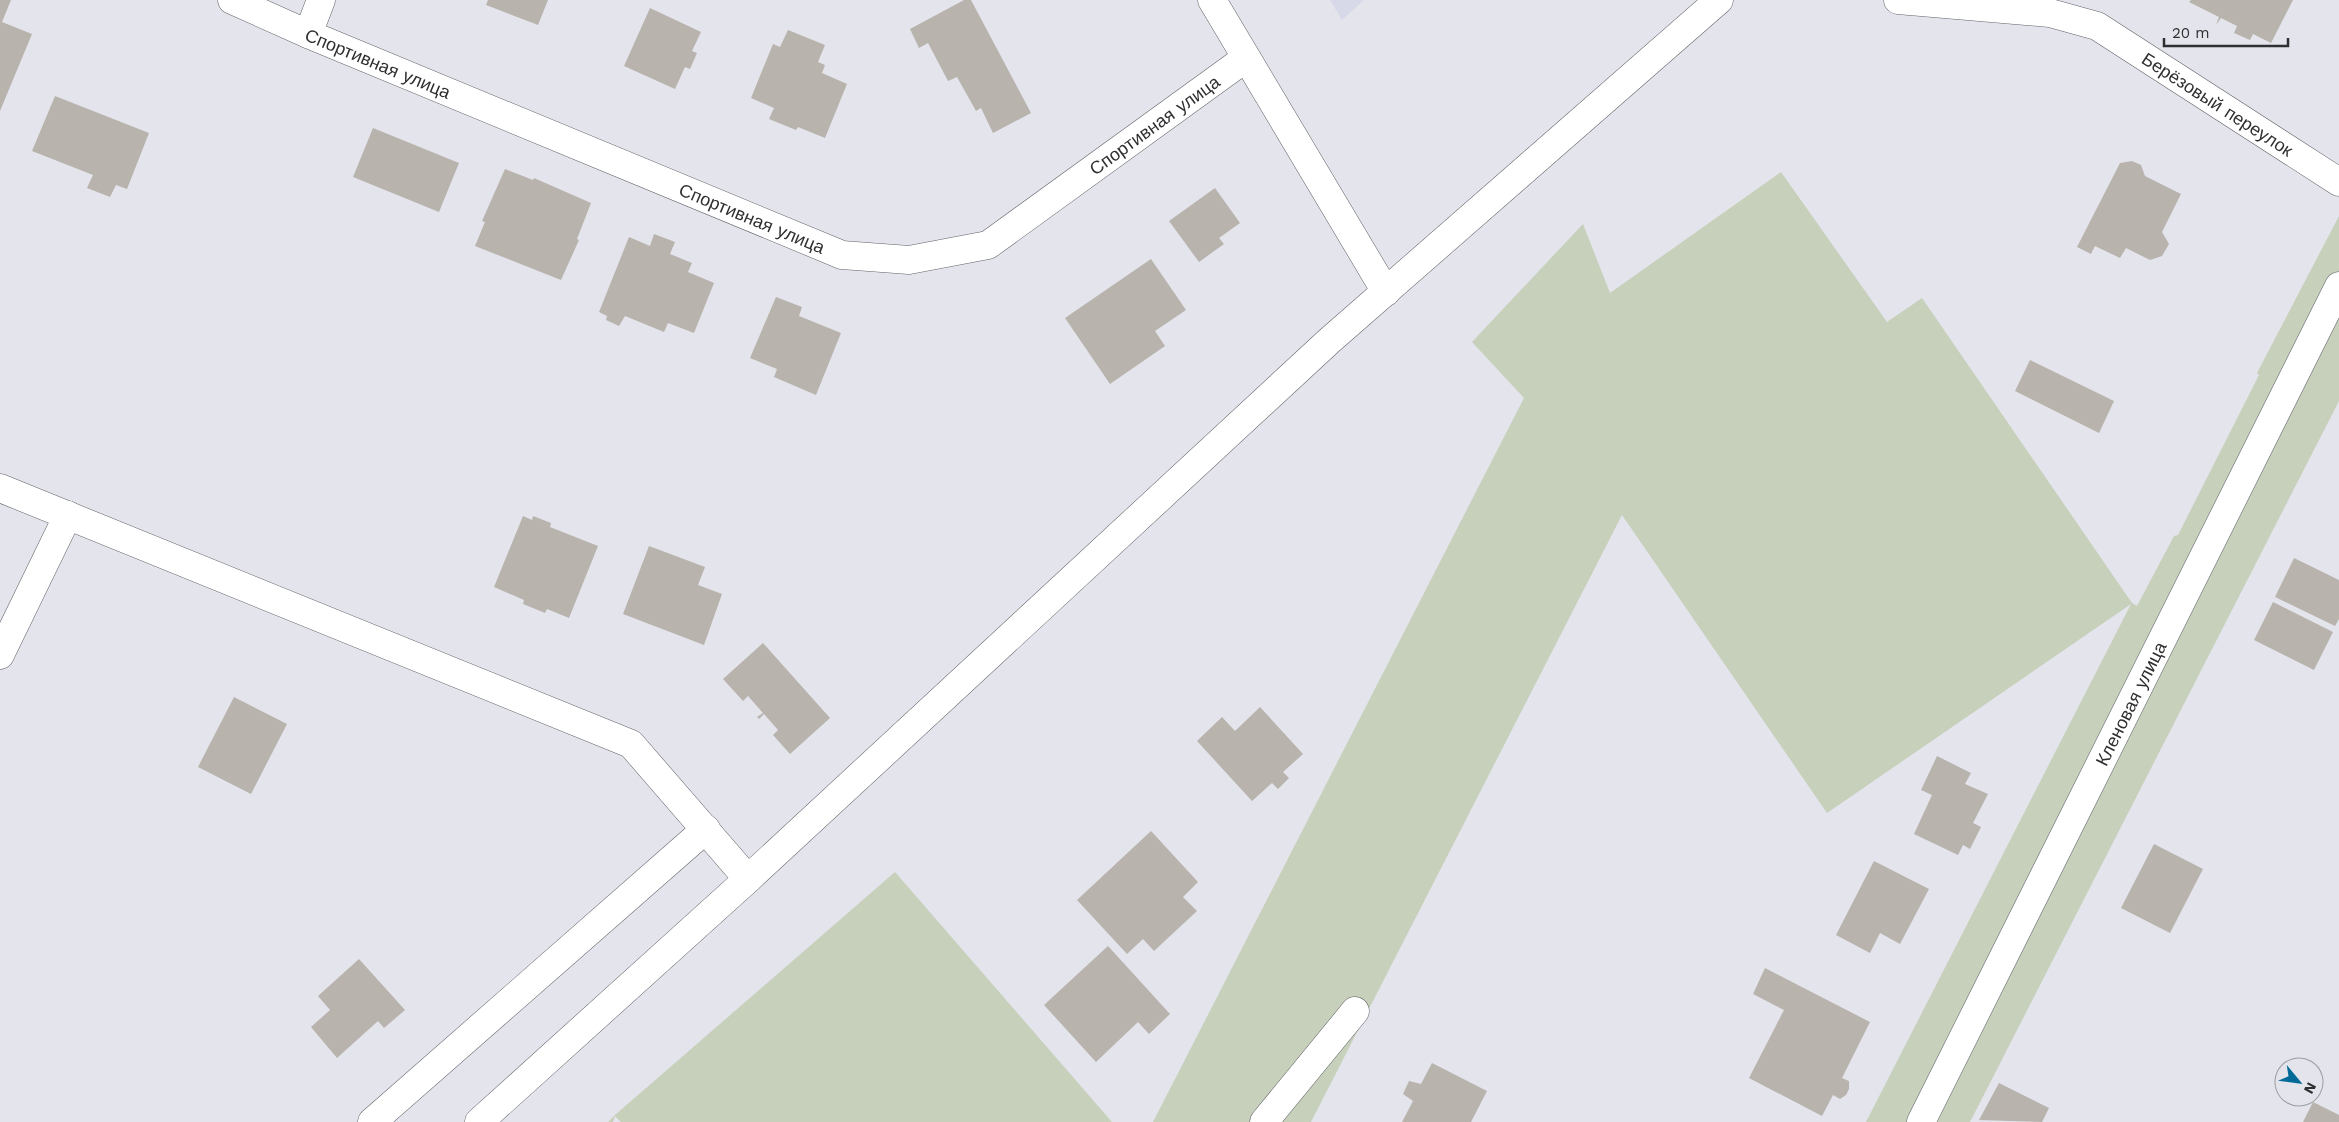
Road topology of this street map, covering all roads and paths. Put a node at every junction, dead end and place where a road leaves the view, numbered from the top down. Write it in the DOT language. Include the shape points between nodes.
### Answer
graph roads {
  1 [pos="232,0"];
  2 [pos="321,0"];
  3 [pos="1212,0"];
  4 [pos="1719,0"];
  5 [pos="1898,0"];
  6 [pos="308,34"];
  7 [pos="1246,58"];
  8 [pos="2339,182"];
  9 [pos="2339,286"];
  10 [pos="1386,292"];
  11 [pos="0,488"];
  12 [pos="68,515"];
  13 [pos="0,655"];
  14 [pos="706,829"];
  15 [pos="748,879"];
  16 [pos="1355,1011"];
  17 [pos="372,1122"];
  18 [pos="479,1122"];
  19 [pos="1264,1122"];
  20 [pos="1921,1122"];
  1 -- 6 [label="street, Спортивная улица"];
  2 -- 6 [label="street"];
  3 -- 7 [label="street"];
  4 -- 10 [label="street"];
  5 -- 8 [label="street, Берёзовый переулок" via="2050,13 2097,26"];
  6 -- 7 [label="street, Спортивная улица" via="842,255 909,260 988,245"];
  7 -- 10 [label="street"];
  9 -- 20 [label="street, Кленовая улица"];
  10 -- 15 [label="street" via="1322,347"];
  11 -- 12 [label="street"];
  12 -- 13 [label="street"];
  12 -- 14 [label="street" via="631,744"];
  14 -- 15 [label="street"];
  14 -- 17 [label="street"];
  15 -- 18 [label="street"];
  16 -- 19 [label="street"];
}
